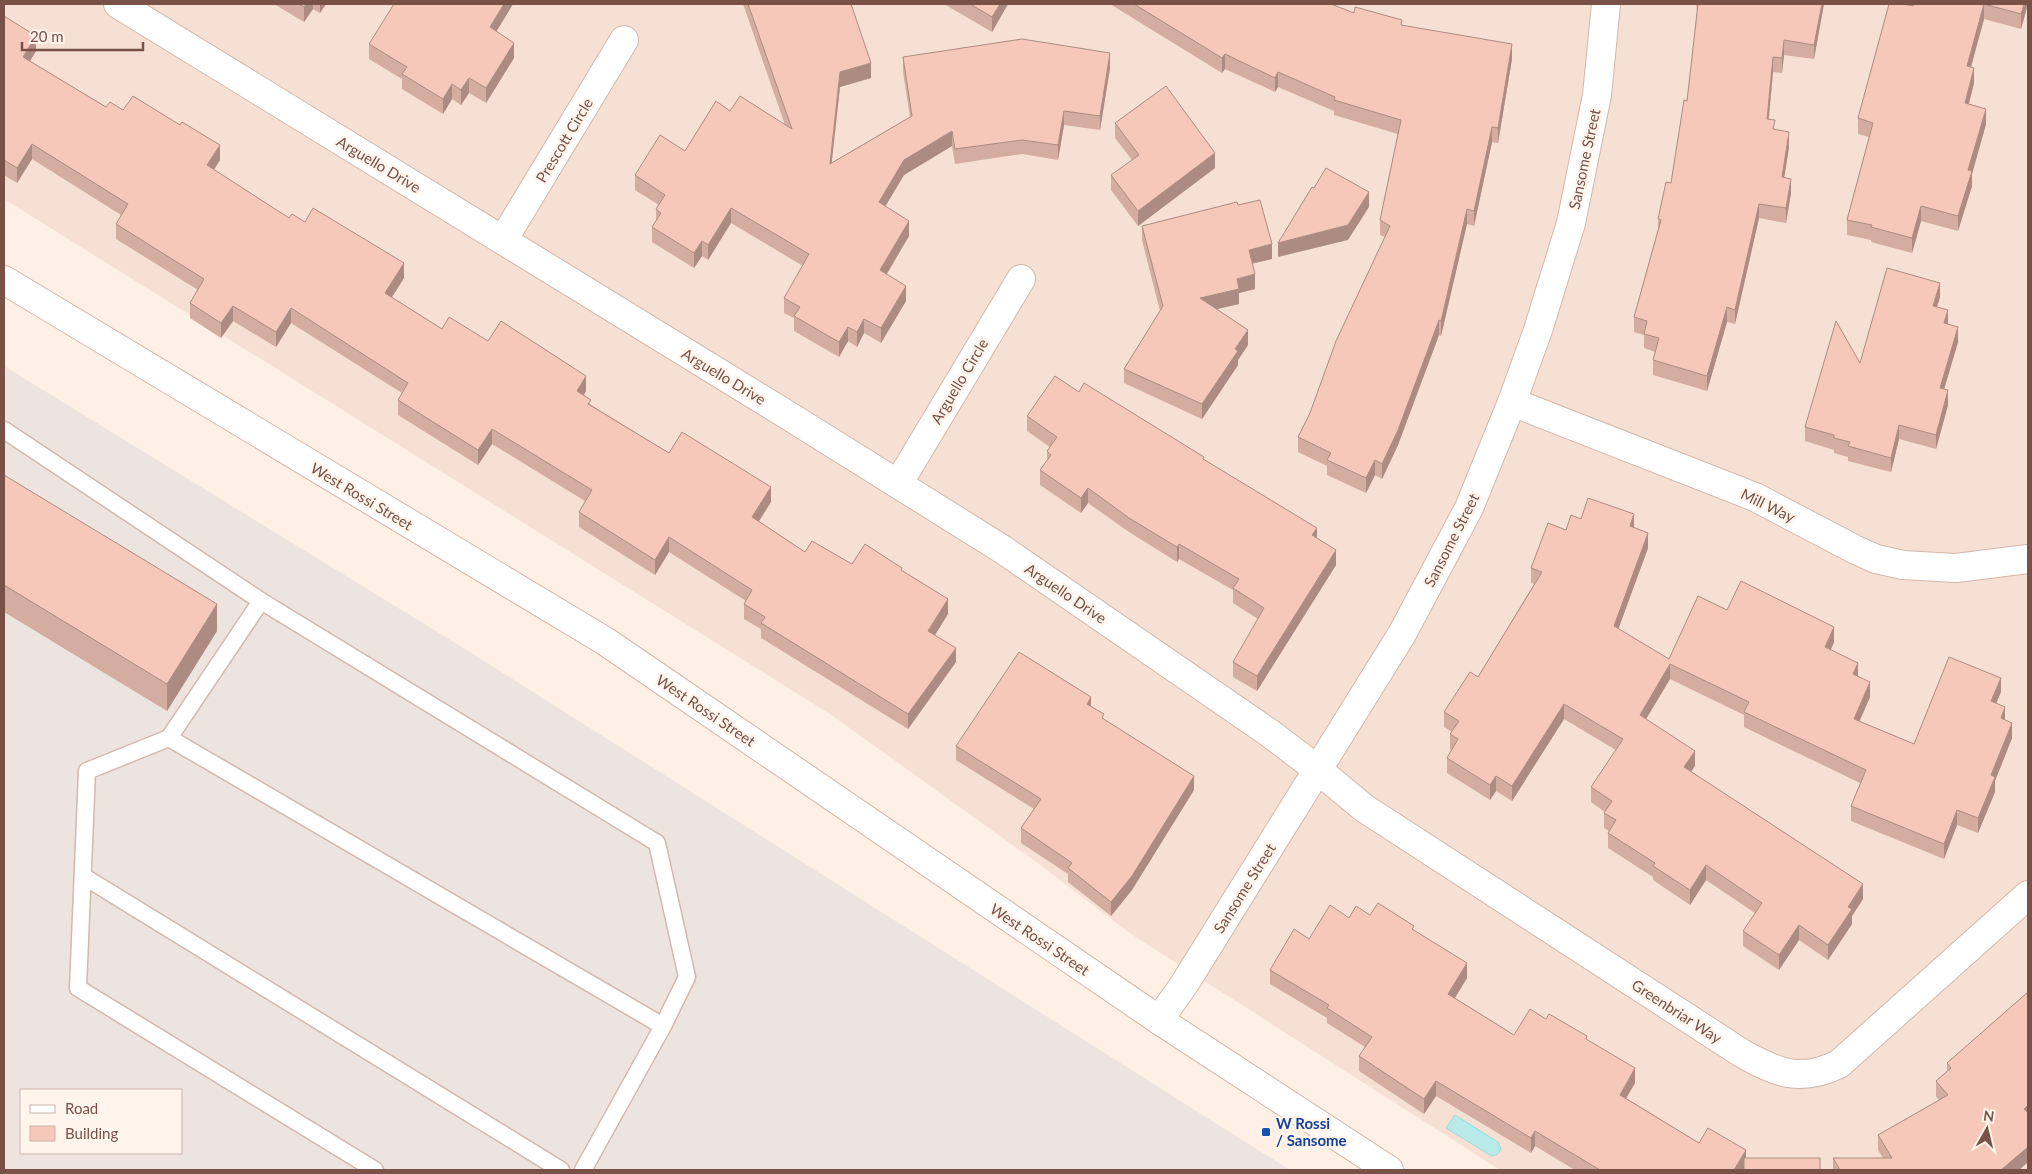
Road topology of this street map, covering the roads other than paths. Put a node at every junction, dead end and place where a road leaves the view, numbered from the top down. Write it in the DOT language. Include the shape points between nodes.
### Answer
graph roads {
  1 [pos="118,4"];
  2 [pos="1606,4"];
  3 [pos="624,40"];
  4 [pos="503,240"];
  5 [pos="1021,278"];
  6 [pos="4,280"];
  7 [pos="1512,402"];
  8 [pos="4,430"];
  9 [pos="898,484"];
  10 [pos="2028,559"];
  11 [pos="261,601"];
  12 [pos="169,738"];
  13 [pos="1317,769"];
  14 [pos="83,876"];
  15 [pos="2028,895"];
  16 [pos="1159,1020"];
  17 [pos="663,1026"];
  18 [pos="374,1170"];
  19 [pos="561,1170"];
  20 [pos="583,1170"];
  21 [pos="1389,1170"];
  1 -- 4 [label="street, Arguello Drive"];
  2 -- 7 [label="street, Sansome Street" via="1597,95 1570,223 1538,330"];
  3 -- 4 [label="street, Prescott Circle"];
  4 -- 9 [label="street, Arguello Drive"];
  5 -- 9 [label="street, Arguello Circle"];
  6 -- 16 [label="street, West Rossi Street" via="605,641"];
  7 -- 10 [label="street, Mill Way" via="1755,497 1876,559 1903,565 1956,568"];
  7 -- 13 [label="street, Sansome Street" via="1469,508 1436,572 1402,634"];
  8 -- 11 [label="lane"];
  9 -- 13 [label="street, Arguello Drive" via="1088,607"];
  11 -- 12 [label="lane"];
  11 -- 17 [label="lane" via="657,842 687,977"];
  12 -- 14 [label="lane" via="87,771"];
  12 -- 17 [label="lane"];
  13 -- 15 [label="street, Greenbriar Way" via="1364,808 1726,1043 1775,1070 1791,1074 1826,1071 1839,1064"];
  13 -- 16 [label="street, Sansome Street" via="1185,984"];
  14 -- 18 [label="lane" via="78,988"];
  14 -- 19 [label="lane"];
  16 -- 21 [label="street, West Rossi Street"];
  17 -- 20 [label="lane"];
}
